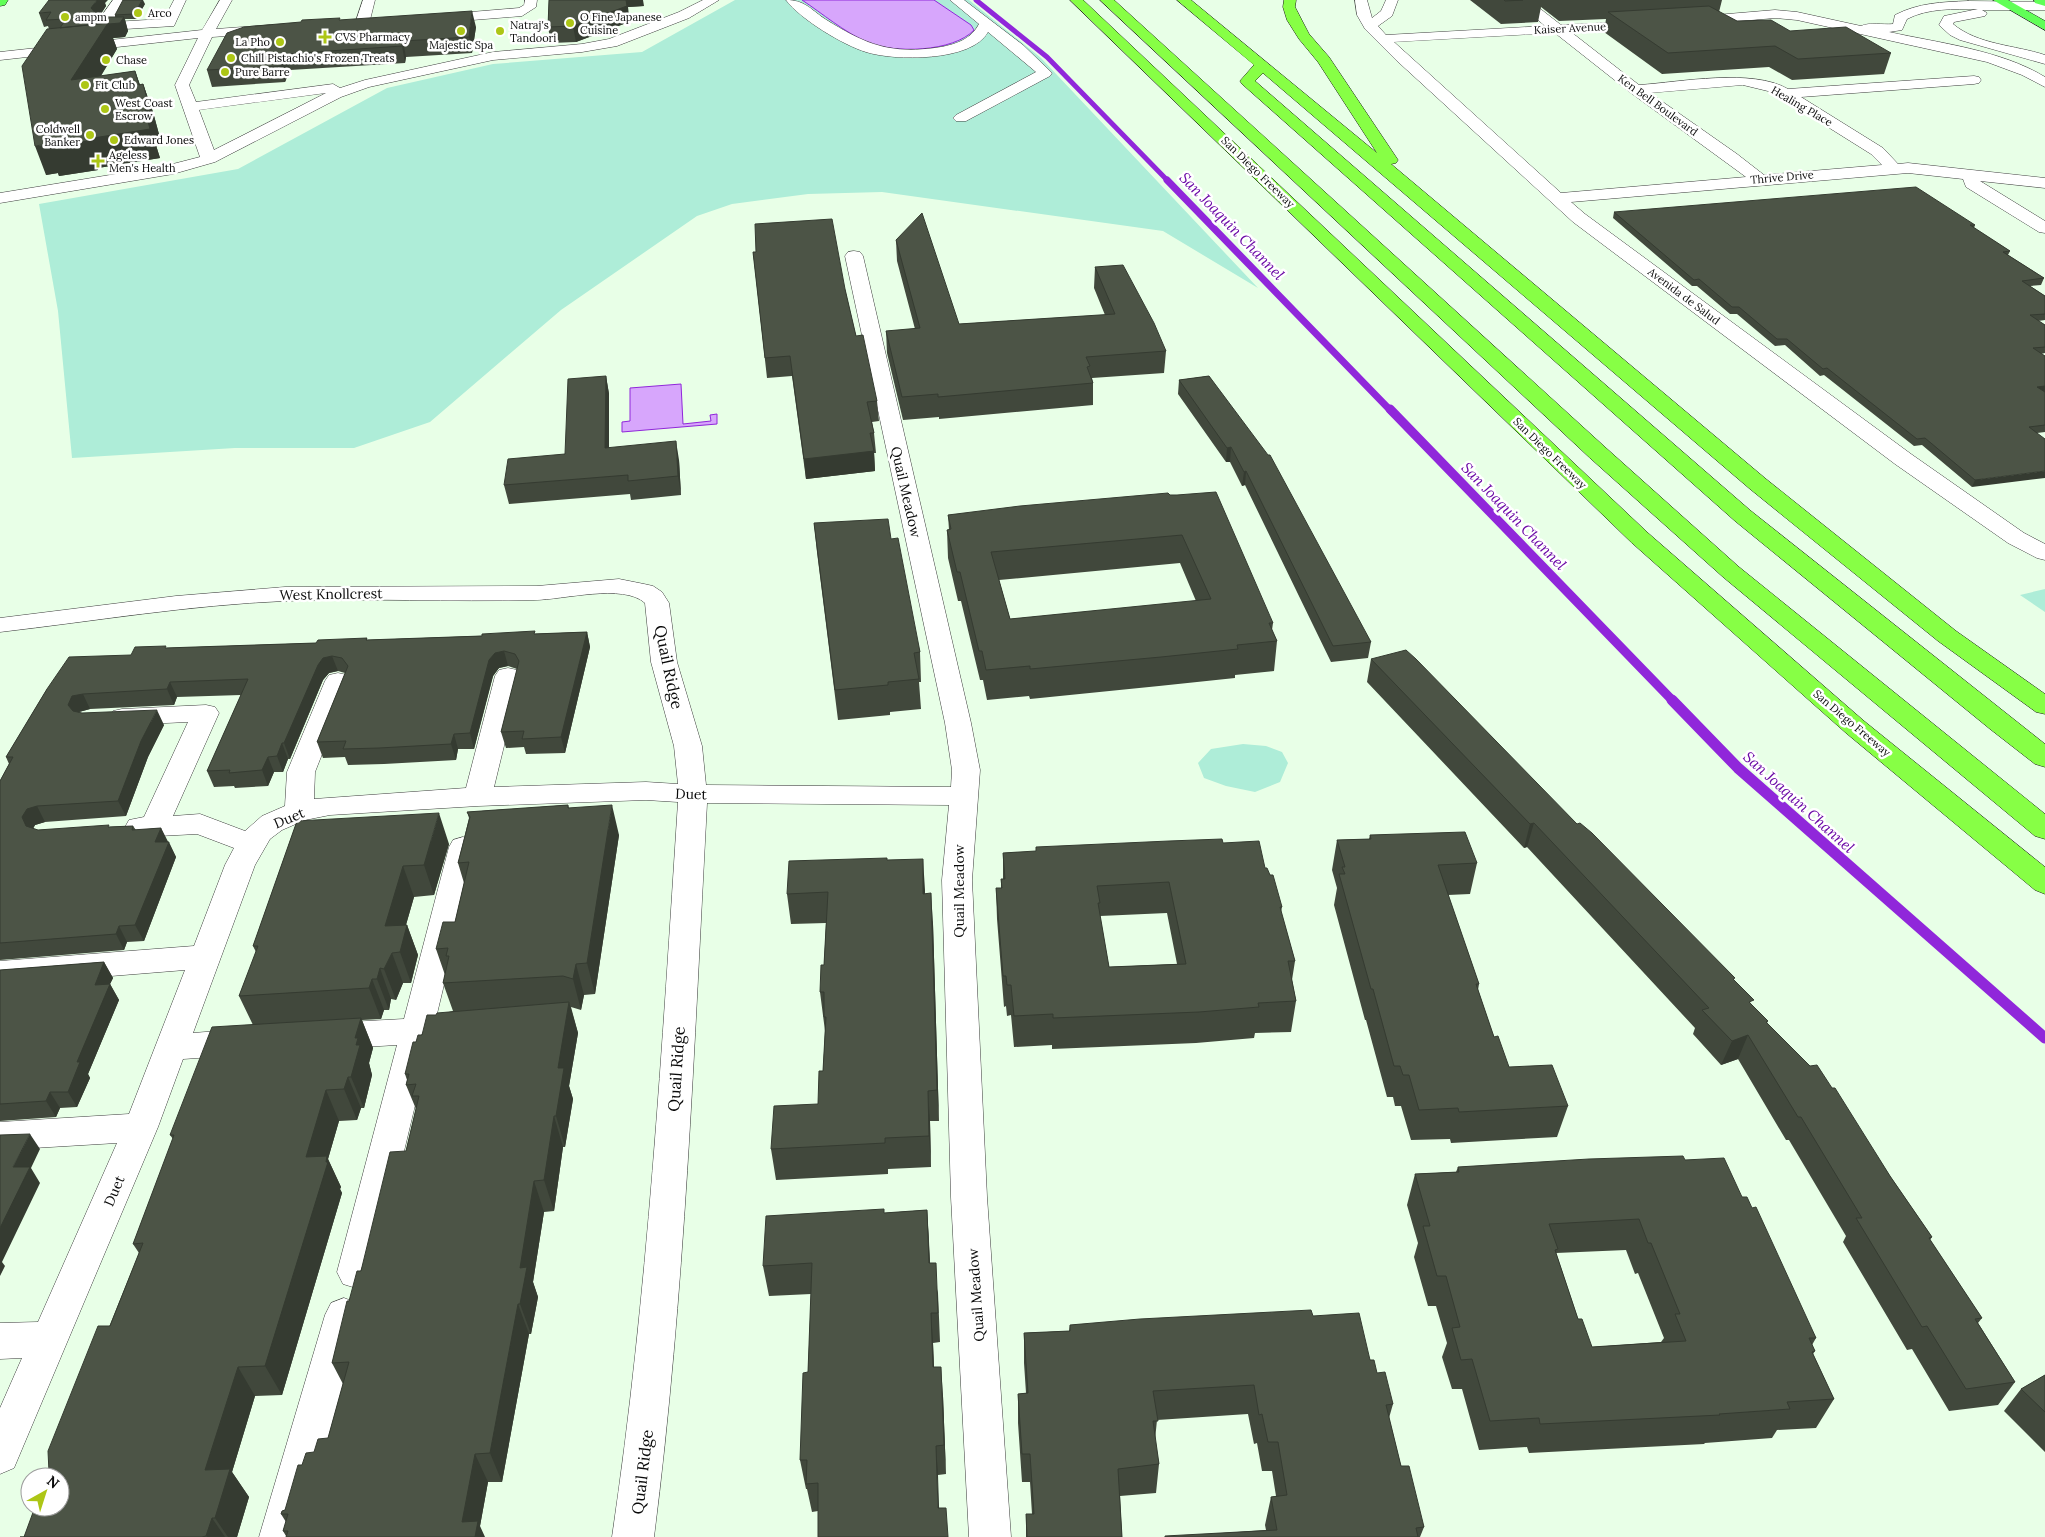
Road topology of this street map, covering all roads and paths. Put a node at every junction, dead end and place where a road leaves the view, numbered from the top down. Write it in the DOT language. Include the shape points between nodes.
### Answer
graph roads {
  1 [pos="120,0"];
  2 [pos="369,0"];
  3 [pos="530,0"];
  4 [pos="714,0"];
  5 [pos="792,0"];
  6 [pos="956,0"];
  7 [pos="1076,0"];
  8 [pos="1106,0"];
  9 [pos="1182,0"];
  10 [pos="1290,0"];
  11 [pos="1361,0"];
  12 [pos="1392,0"];
  13 [pos="1521,0"];
  14 [pos="1999,0"];
  15 [pos="2040,0"];
  16 [pos="1783,2"];
  17 [pos="224,4"];
  18 [pos="2045,4"];
  19 [pos="177,6"];
  20 [pos="2012,7"];
  21 [pos="1835,11"];
  22 [pos="1751,16"];
  23 [pos="422,20"];
  24 [pos="1705,20"];
  25 [pos="1818,20"];
  26 [pos="1901,21"];
  27 [pos="379,22"];
  28 [pos="1676,22"];
  29 [pos="986,23"];
  30 [pos="1656,23"];
  31 [pos="362,24"];
  32 [pos="344,25"];
  33 [pos="1370,26"];
  34 [pos="1845,26"];
  35 [pos="2045,26"];
  36 [pos="280,28"];
  37 [pos="1558,29"];
  38 [pos="1773,29"];
  39 [pos="1725,32"];
  40 [pos="207,33"];
  41 [pos="1383,39"];
  42 [pos="1969,54"];
  43 [pos="0,56"];
  44 [pos="2045,60"];
  45 [pos="1262,65"];
  46 [pos="1974,80"];
  47 [pos="2045,83"];
  48 [pos="365,84"];
  49 [pos="1636,90"];
  50 [pos="1786,94"];
  51 [pos="190,108"];
  52 [pos="961,118"];
  53 [pos="1877,151"];
  54 [pos="209,160"];
  55 [pos="1894,169"];
  56 [pos="1971,174"];
  57 [pos="1758,179"];
  58 [pos="2008,179"];
  59 [pos="2045,184"];
  60 [pos="1408,186"];
  61 [pos="0,198"];
  62 [pos="1556,198"];
  63 [pos="2045,228"];
  64 [pos="854,256"];
  65 [pos="2045,534"];
  66 [pos="2016,538"];
  67 [pos="2045,553"];
  68 [pos="657,603"];
  69 [pos="0,625"];
  70 [pos="508,676"];
  71 [pos="338,681"];
  72 [pos="2045,706"];
  73 [pos="100,718"];
  74 [pos="2045,758"];
  75 [pos="693,794"];
  76 [pos="963,796"];
  77 [pos="478,797"];
  78 [pos="299,812"];
  79 [pos="154,826"];
  80 [pos="114,829"];
  81 [pos="2045,829"];
  82 [pos="251,844"];
  83 [pos="463,847"];
  84 [pos="2045,883"];
  85 [pos="206,957"];
  86 [pos="0,973"];
  87 [pos="465,1028"];
  88 [pos="416,1030"];
  89 [pos="173,1047"];
  90 [pos="141,1127"];
  91 [pos="0,1136"];
  92 [pos="356,1272"];
  93 [pos="344,1316"];
  94 [pos="51,1339"];
  95 [pos="0,1341"];
  96 [pos="0,1454"];
  97 [pos="280,1537"];
  98 [pos="633,1537"];
  99 [pos="990,1537"];
  1 -- 19 [label="street" via="106,21 108,26 168,22"];
  2 -- 31 [label="street"];
  3 -- 23 [label="street" via="530,7 522,12"];
  4 -- 48 [label="street" via="612,43 492,56"];
  5 -- 29 [label="street" via="854,44 880,51 915,53 955,48 976,38"];
  6 -- 29 [label="street"];
  7 -- 84 [label="highway, San Diego Freeway" via="1640,538 1855,727"];
  8 -- 81 [label="highway, San Diego Freeway" via="1731,572"];
  9 -- 45 [label="highway"];
  10 -- 60 [label="highway" via="1294,20 1304,36 1324,60"];
  11 -- 33 [label="street, Avenida de Salud"];
  12 -- 33 [label="street" via="1387,13"];
  13 -- 37 [label="street, Ken Bell Boulevard"];
  14 -- 20 [label="main road"];
  15 -- 18 [label="main road"];
  16 -- 22 [label="street" via="1738,8"];
  17 -- 19 [label="street" via="198,9"];
  17 -- 40 [label="street"];
  18 -- 20 [label="street"];
  20 -- 26 [label="street" via="1936,5 1906,13"];
  20 -- 35 [label="main road"];
  20 -- 44 [label="street" via="1949,19 1946,25 1965,37"];
  21 -- 25 [label="street"];
  22 -- 24 [label="street"];
  22 -- 25 [label="street" via="1784,15"];
  22 -- 38 [label="street"];
  24 -- 28 [label="street"];
  24 -- 39 [label="street"];
  25 -- 34 [label="street"];
  26 -- 34 [label="street" via="1897,26 1883,29"];
  26 -- 42 [label="street" via="1918,36"];
  27 -- 31 [label="street"];
  29 -- 52 [label="street" via="1045,73"];
  30 -- 37 [label="street, Kaiser Avenue"];
  31 -- 32 [label="street"];
  33 -- 41 [label="street, Avenida de Salud"];
  34 -- 42 [label="street"];
  36 -- 40 [label="street"];
  37 -- 41 [label="street, Kaiser Avenue"];
  37 -- 49 [label="street, Ken Bell Boulevard"];
  40 -- 43 [label="street"];
  40 -- 51 [label="street" via="183,80"];
  41 -- 62 [label="street, Avenida de Salud" via="1438,93"];
  42 -- 47 [label="street" via="2011,66"];
  45 -- 60 [label="highway"];
  45 -- 74 [label="highway" via="1247,80 1743,516"];
  46 -- 50 [label="street"];
  48 -- 51 [label="street"];
  48 -- 54 [label="street" via="336,94"];
  49 -- 50 [label="street, Healing Place" via="1743,81 1759,83"];
  49 -- 57 [label="street, Ken Bell Boulevard"];
  50 -- 53 [label="street, Healing Place"];
  51 -- 54 [label="street"];
  53 -- 55 [label="street, Healing Place"];
  53 -- 58 [label="street, Thrive Drive" via="1907,160 1978,170"];
  54 -- 61 [label="street" via="167,171"];
  55 -- 56 [label="street, Thrive Drive" via="1922,168"];
  55 -- 57 [label="street, Thrive Drive"];
  56 -- 58 [label="street, Thrive Drive"];
  56 -- 63 [label="street" via="1972,184"];
  57 -- 62 [label="street, Thrive Drive"];
  58 -- 59 [label="street, Thrive Drive"];
  60 -- 72 [label="highway" via="1758,484 1947,636"];
  62 -- 66 [label="street, Avenida de Salud" via="1762,355"];
  64 -- 76 [label="street, Quail Meadow" via="958,723 966,770"];
  65 -- 66 [label="street"];
  66 -- 67 [label="street, Avenida de Salud"];
  68 -- 69 [label="street, West Knollcrest" via="644,591 619,586 537,593 285,594 176,603"];
  68 -- 75 [label="street, Quail Ridge" via="664,662 688,746"];
  70 -- 77 [label="street"];
  71 -- 78 [label="street" via="301,772"];
  73 -- 79 [label="street" via="206,713"];
  75 -- 76 [label="street, Duet"];
  75 -- 77 [label="street, Duet" via="646,791"];
  75 -- 98 [label="street, Quail Ridge" via="658,1316 648,1428"];
  76 -- 99 [label="street, Quail Meadow" via="957,880 968,1197"];
  77 -- 78 [label="street, Duet" via="330,806"];
  78 -- 82 [label="street, Duet" via="272,823"];
  79 -- 80 [label="street"];
  79 -- 82 [label="street" via="200,824"];
  82 -- 85 [label="street, Duet"];
  83 -- 88 [label="street"];
  85 -- 86 [label="street"];
  85 -- 89 [label="street, Duet"];
  87 -- 88 [label="street"];
  88 -- 89 [label="street"];
  88 -- 92 [label="street"];
  89 -- 90 [label="street, Duet"];
  90 -- 91 [label="street"];
  90 -- 94 [label="street, Duet"];
  93 -- 97 [label="street"];
  94 -- 95 [label="street"];
  94 -- 96 [label="street, Duet"];
}
